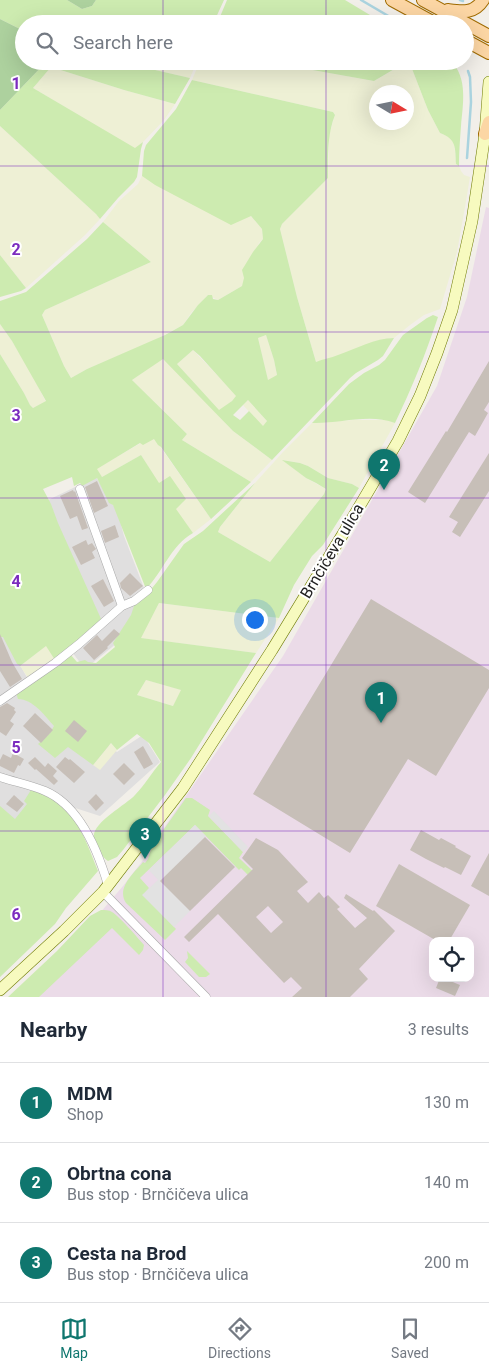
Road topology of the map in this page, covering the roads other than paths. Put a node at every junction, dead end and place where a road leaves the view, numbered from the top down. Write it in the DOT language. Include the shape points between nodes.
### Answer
graph roads {
  1 [pos="392,0"];
  2 [pos="423,0"];
  3 [pos="483,0"];
  4 [pos="438,8"];
  5 [pos="420,15"];
  6 [pos="451,15"];
  7 [pos="474,28"];
  8 [pos="489,36"];
  9 [pos="474,45"];
  10 [pos="489,53"];
  11 [pos="489,82"];
  12 [pos="487,128"];
  13 [pos="80,489"];
  14 [pos="148,590"];
  15 [pos="122,606"];
  16 [pos="0,701"];
  17 [pos="0,777"];
  18 [pos="106,889"];
  19 [pos="0,990"];
  20 [pos="206,997"];
  1 -- 5 [label="main road"];
  2 -- 4 [label="main road"];
  3 -- 4 [label="main road" via="467,12"];
  4 -- 6 [label="main road"];
  7 -- 8 [label="main road"];
  9 -- 10 [label="main road"];
  11 -- 12 [label="street, Brnčičeva ulica"];
  12 -- 18 [label="street, Brnčičeva ulica" via="472,222 452,310 408,421 346,529 220,731 182,788"];
  13 -- 15 [label="street"];
  14 -- 15 [label="street"];
  15 -- 16 [label="street" via="55,663"];
  17 -- 18 [label="street" via="45,791 76,815 102,866"];
  18 -- 19 [label="street, Brnčičeva ulica"];
  18 -- 20 [label="street"];
}
